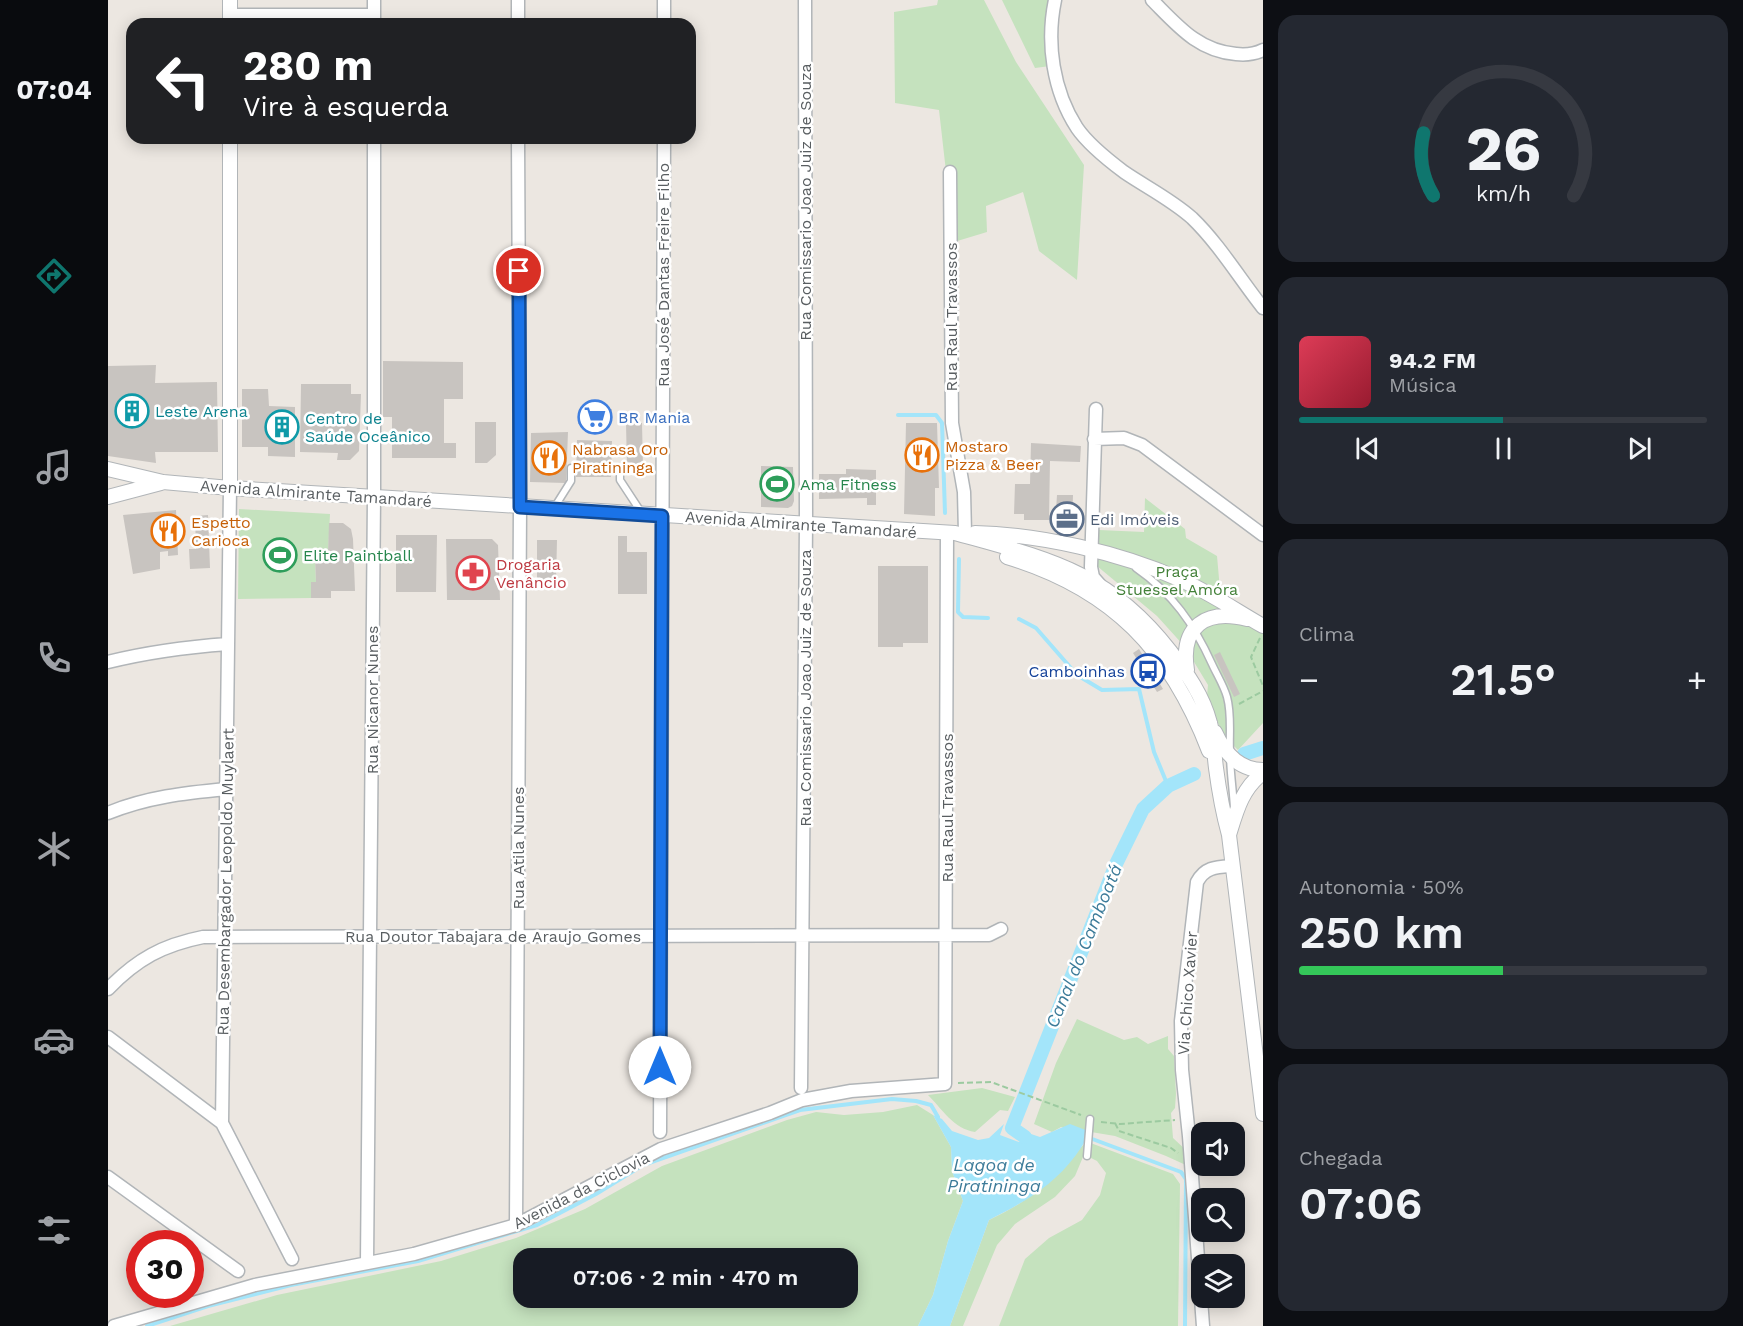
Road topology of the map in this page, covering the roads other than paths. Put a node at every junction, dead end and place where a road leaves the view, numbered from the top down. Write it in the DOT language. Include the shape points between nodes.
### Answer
graph roads {
  1 [pos="230,0"];
  2 [pos="374,0"];
  3 [pos="518,0"];
  4 [pos="664,0"];
  5 [pos="805,0"];
  6 [pos="1055,0"];
  7 [pos="1152,0"];
  8 [pos="230,18"];
  9 [pos="374,18"];
  10 [pos="518,18"];
  11 [pos="664,18"];
  12 [pos="1263,50"];
  13 [pos="230,144"];
  14 [pos="374,144"];
  15 [pos="518,144"];
  16 [pos="664,144"];
  17 [pos="950,172"];
  18 [pos="1263,308"];
  19 [pos="1096,409"];
  20 [pos="1094,439"];
  21 [pos="576,468"];
  22 [pos="611,468"];
  23 [pos="108,469"];
  24 [pos="163,482"];
  25 [pos="230,488"];
  26 [pos="108,497"];
  27 [pos="374,497"];
  28 [pos="520,507"];
  29 [pos="554,509"];
  30 [pos="643,515"];
  31 [pos="662,516"];
  32 [pos="806,524"];
  33 [pos="956,533"];
  34 [pos="1263,534"];
  35 [pos="1090,550"];
  36 [pos="1121,557"];
  37 [pos="1100,585"];
  38 [pos="1257,623"];
  39 [pos="1195,628"];
  40 [pos="228,644"];
  41 [pos="108,663"];
  42 [pos="1187,672"];
  43 [pos="1211,725"];
  44 [pos="1230,756"];
  45 [pos="1216,770"];
  46 [pos="1263,771"];
  47 [pos="226,789"];
  48 [pos="108,813"];
  49 [pos="1235,816"];
  50 [pos="1229,836"];
  51 [pos="1232,866"];
  52 [pos="1001,929"];
  53 [pos="803,935"];
  54 [pos="947,935"];
  55 [pos="518,936"];
  56 [pos="661,936"];
  57 [pos="225,937"];
  58 [pos="370,937"];
  59 [pos="108,989"];
  60 [pos="108,1037"];
  61 [pos="945,1084"];
  62 [pos="801,1088"];
  63 [pos="1263,1114"];
  64 [pos="1090,1119"];
  65 [pos="222,1123"];
  66 [pos="660,1132"];
  67 [pos="1087,1156"];
  68 [pos="108,1177"];
  69 [pos="516,1225"];
  70 [pos="292,1259"];
  71 [pos="367,1263"];
  72 [pos="238,1271"];
  73 [pos="114,1326"];
  74 [pos="1203,1326"];
  1 -- 8 [label="street"];
  2 -- 9 [label="street"];
  3 -- 10 [label="street"];
  4 -- 11 [label="street"];
  5 -- 32 [label="street, Rua Comissario Joao Juiz de Souza"];
  6 -- 18 [label="street" via="1053,68 1078,129 1123,171 1191,218"];
  7 -- 12 [label="street" via="1188,36 1206,47 1244,55"];
  13 -- 25 [label="street"];
  14 -- 27 [label="street, Rua Nicanor Nunes"];
  15 -- 28 [label="street"];
  16 -- 31 [label="street, Rua José Dantas Freire Filho"];
  17 -- 33 [label="street, Rua Raul Travassos" via="952,423 964,492"];
  19 -- 20 [label="street"];
  20 -- 34 [label="street" via="1124,438 1142,445"];
  20 -- 35 [label="street"];
  21 -- 29 [label="lane" via="571,468 571,481"];
  22 -- 30 [label="lane" via="620,469 620,480"];
  23 -- 24 [label="street, Avenida Almirante Tamandaré"];
  24 -- 25 [label="street, Avenida Almirante Tamandaré"];
  24 -- 26 [label="street, Avenida Almirante Tamandaré"];
  25 -- 27 [label="street, Avenida Almirante Tamandaré"];
  25 -- 40 [label="street, Rua Desembargador Leopoldo Muylaert"];
  27 -- 28 [label="street, Avenida Almirante Tamandaré"];
  27 -- 58 [label="street, Rua Nicanor Nunes"];
  28 -- 29 [label="street, Avenida Almirante Tamandaré"];
  28 -- 55 [label="street, Rua Atila Nunes"];
  29 -- 30 [label="street, Avenida Almirante Tamandaré"];
  30 -- 31 [label="street, Avenida Almirante Tamandaré"];
  31 -- 32 [label="street, Avenida Almirante Tamandaré"];
  31 -- 56 [label="street, Rua José Dantas Freire Filho"];
  32 -- 33 [label="street, Avenida Almirante Tamandaré"];
  32 -- 53 [label="street, Rua Comissario Joao Juiz de Souza"];
  33 -- 35 [label="street" via="1012,535"];
  33 -- 37 [label="street, Avenida Almirante Tamandaré" via="1052,561"];
  33 -- 45 [label="street" via="991,552 1062,577 1136,629 1178,685"];
  33 -- 54 [label="street, Rua Raul Travassos"];
  35 -- 36 [label="street"];
  35 -- 37 [label="street" via="1093,577"];
  36 -- 38 [label="street" via="1180,579"];
  36 -- 39 [label="lane" via="1162,589"];
  37 -- 42 [label="street, Avenida Almirante Tamandaré" via="1149,626"];
  38 -- 39 [label="street" via="1237,616 1219,616"];
  39 -- 42 [label="street" via="1184,650"];
  39 -- 44 [label="lane" via="1227,698"];
  40 -- 41 [label="street" via="142,653"];
  40 -- 47 [label="street, Rua Desembargador Leopoldo Muylaert"];
  42 -- 43 [label="street, Avenida Almirante Tamandaré"];
  43 -- 44 [label="street"];
  43 -- 45 [label="street, Avenida Almirante Tamandaré"];
  44 -- 46 [label="street"];
  44 -- 49 [label="lane"];
  45 -- 50 [label="street, Avenida Almirante Tamandaré"];
  46 -- 49 [label="street, Avenida Almirante Tamandaré" via="1247,789"];
  47 -- 48 [label="street" via="133,802"];
  47 -- 57 [label="street, Rua Desembargador Leopoldo Muylaert"];
  49 -- 50 [label="street, Avenida Almirante Tamandaré"];
  50 -- 51 [label="street, Avenida Almirante Tamandaré"];
  51 -- 63 [label="street, Avenida Almirante Tamandaré"];
  51 -- 74 [label="street, Via Chico Xavier" via="1207,870 1195,889 1181,1021"];
  52 -- 54 [label="street, Rua Doutor Tabajara de Araujo Gomes" via="989,935"];
  53 -- 54 [label="street, Rua Doutor Tabajara de Araujo Gomes"];
  53 -- 56 [label="street, Rua Doutor Tabajara de Araujo Gomes"];
  53 -- 62 [label="street, Rua Comissario Joao Juiz de Souza"];
  54 -- 61 [label="street, Rua Raul Travassos"];
  55 -- 56 [label="street, Rua Doutor Tabajara de Araujo Gomes"];
  55 -- 58 [label="street, Rua Doutor Tabajara de Araujo Gomes"];
  55 -- 69 [label="street, Rua Atila Nunes"];
  56 -- 66 [label="street, Rua José Dantas Freire Filho"];
  57 -- 58 [label="street, Rua Doutor Tabajara de Araujo Gomes"];
  57 -- 59 [label="street, Rua Doutor Tabajara de Araujo Gomes" via="183,941 156,951 126,970"];
  57 -- 65 [label="street, Rua Desembargador Leopoldo Muylaert"];
  58 -- 71 [label="street, Rua Nicanor Nunes"];
  60 -- 65 [label="street"];
  61 -- 69 [label="street, Avenida da Ciclovia" via="851,1091 802,1100 661,1149"];
  64 -- 67 [label="lane"];
  65 -- 70 [label="street, Rua Desembargador Leopoldo Muylaert"];
  68 -- 72 [label="street"];
  69 -- 71 [label="street, Avenida da Ciclovia"];
  71 -- 73 [label="street, Avenida da Ciclovia" via="255,1285"];
}
